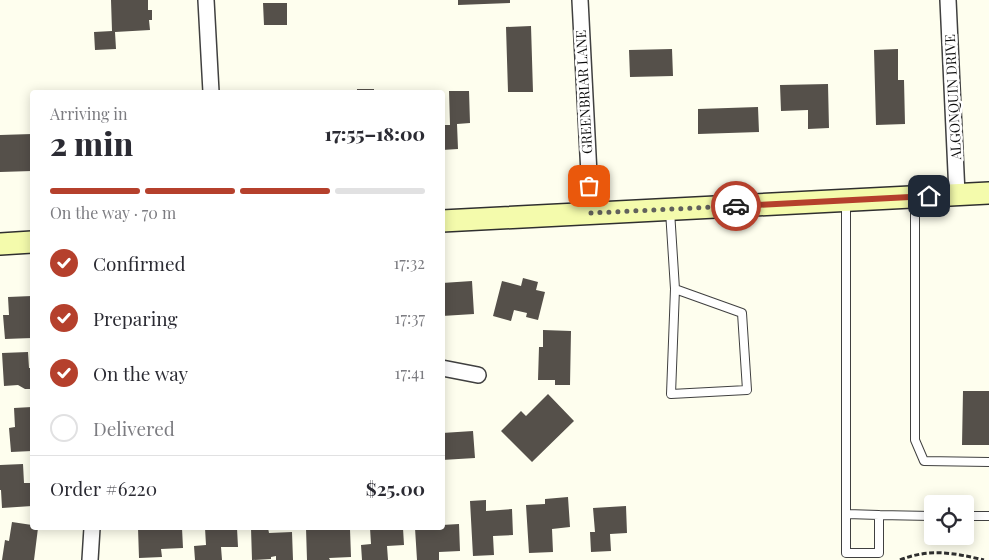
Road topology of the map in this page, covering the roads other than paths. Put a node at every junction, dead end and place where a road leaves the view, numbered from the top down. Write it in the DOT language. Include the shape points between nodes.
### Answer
graph roads {
  1 [pos="206,0"];
  2 [pos="580,0"];
  3 [pos="948,0"];
  4 [pos="211,90"];
  5 [pos="989,193"];
  6 [pos="957,194"];
  7 [pos="915,197"];
  8 [pos="846,200"];
  9 [pos="670,209"];
  10 [pos="591,213"];
  11 [pos="445,221"];
  12 [pos="30,242"];
  13 [pos="0,244"];
  14 [pos="675,289"];
  15 [pos="445,369"];
  16 [pos="478,375"];
  17 [pos="989,462"];
  18 [pos="846,514"];
  19 [pos="879,515"];
  20 [pos="924,516"];
  21 [pos="974,516"];
  22 [pos="989,516"];
  23 [pos="92,530"];
  24 [pos="90,560"];
  1 -- 4 [label="street"];
  2 -- 10 [label="street, GREENBRIAR LANE"];
  3 -- 6 [label="street, ALGONQUIN DRIVE"];
  5 -- 6 [label="main road"];
  6 -- 7 [label="main road"];
  7 -- 8 [label="main road"];
  7 -- 17 [label="lane" via="915,440 924,461"];
  8 -- 9 [label="main road"];
  8 -- 18 [label="lane"];
  9 -- 10 [label="main road"];
  9 -- 14 [label="lane"];
  10 -- 11 [label="main road"];
  12 -- 13 [label="main road"];
  14 -- 14 [label="lane" via="671,394 748,390 742,313"];
  15 -- 16 [label="street"];
  18 -- 19 [label="lane"];
  18 -- 19 [label="lane" via="846,553 879,554"];
  19 -- 20 [label="lane"];
  21 -- 22 [label="lane"];
  23 -- 24 [label="street"];
}
